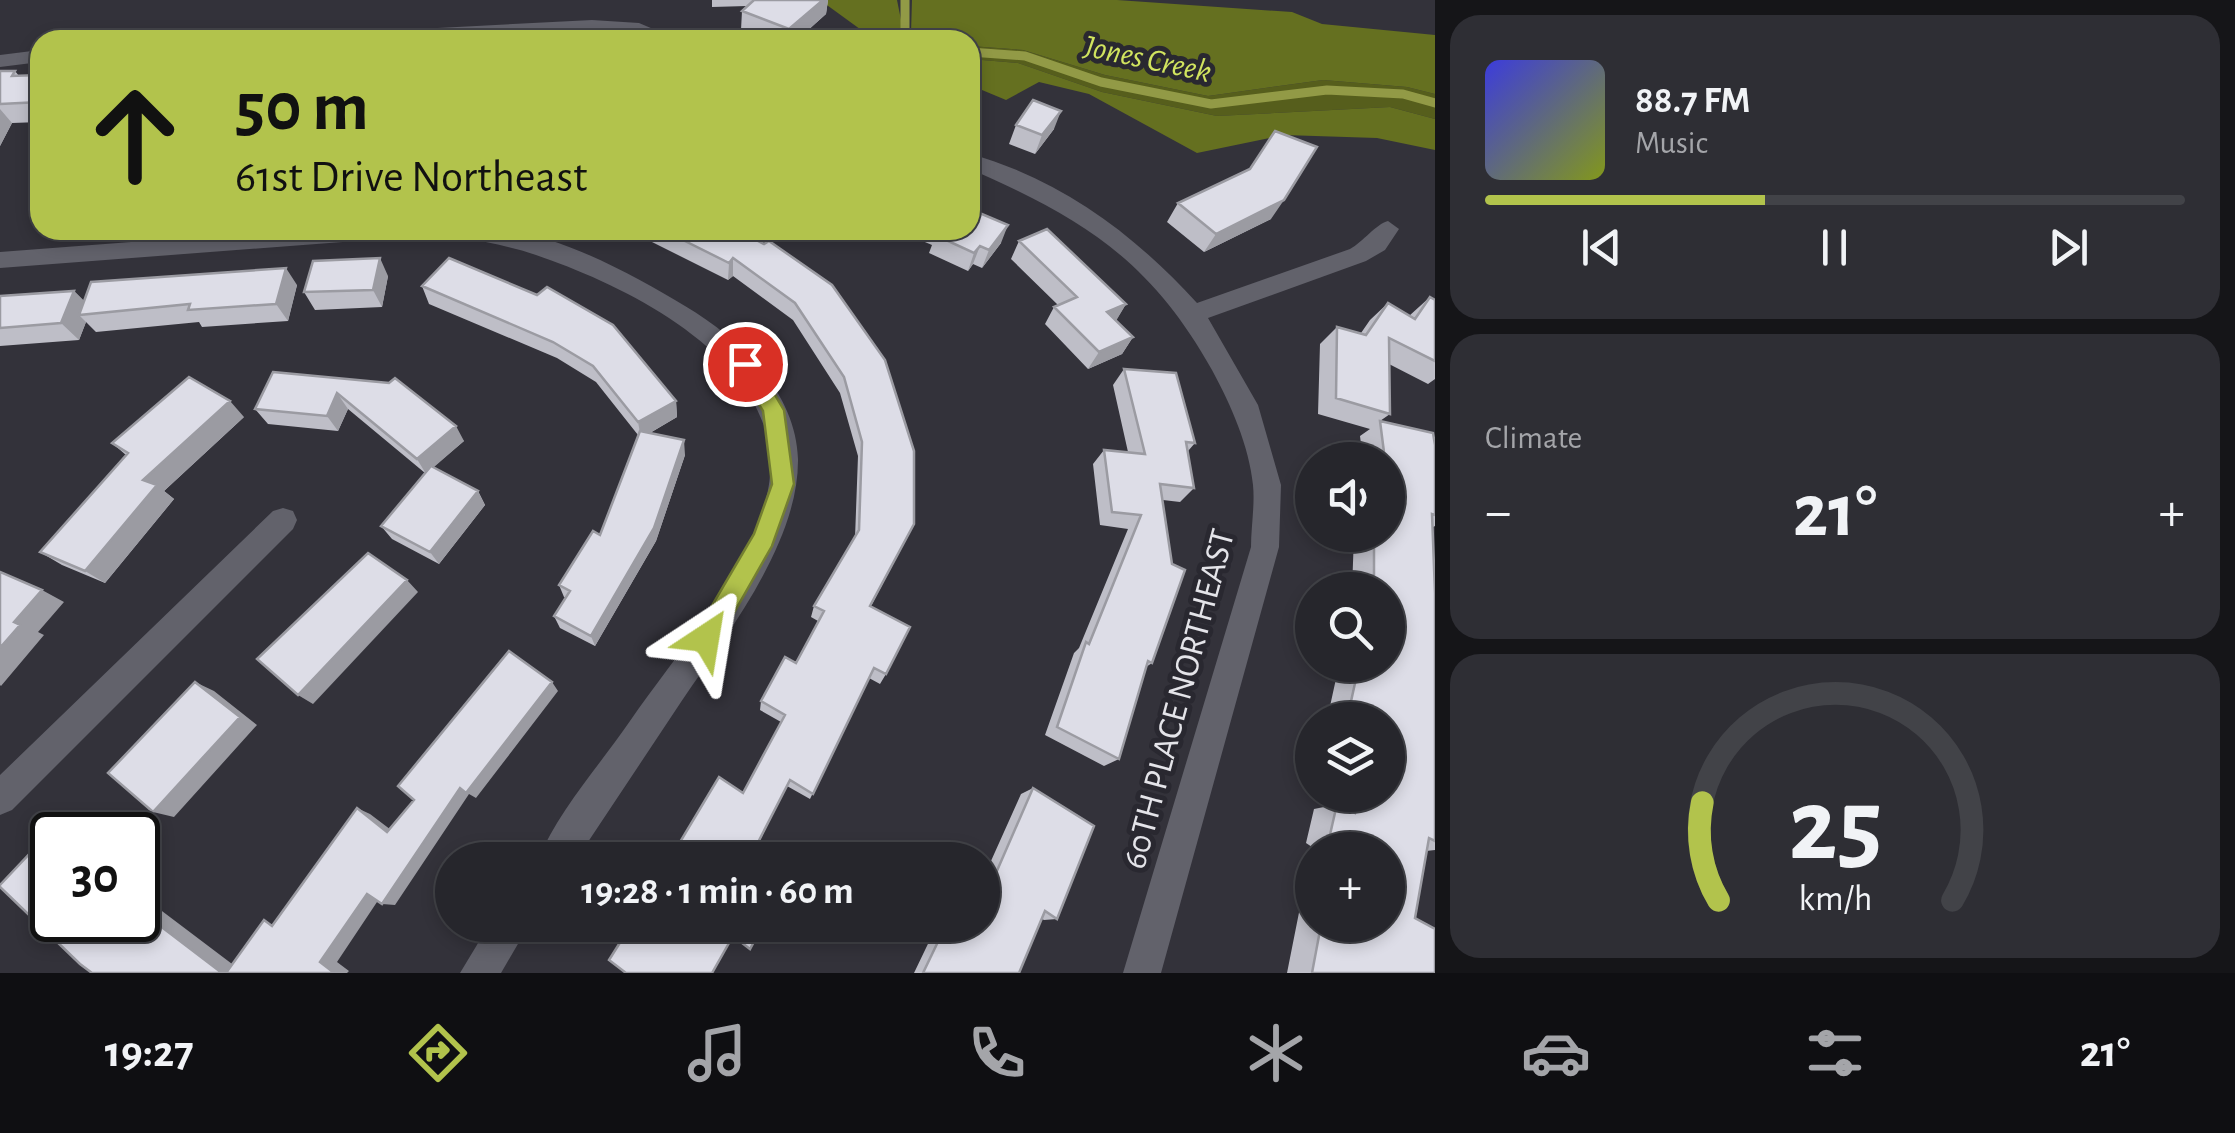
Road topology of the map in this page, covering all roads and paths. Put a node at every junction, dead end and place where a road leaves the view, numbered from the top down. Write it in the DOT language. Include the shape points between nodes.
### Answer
graph roads {
  1 [pos="502,30"];
  2 [pos="655,30"];
  3 [pos="30,57"];
  4 [pos="0,61"];
  5 [pos="980,165"];
  6 [pos="1388,228"];
  7 [pos="263,240"];
  8 [pos="519,240"];
  9 [pos="0,260"];
  10 [pos="1193,314"];
  11 [pos="283,520"];
  12 [pos="0,798"];
  13 [pos="567,842"];
  14 [pos="500,942"];
  15 [pos="479,973"];
  16 [pos="1142,973"];
  1 -- 2 [label="street" via="641,21"];
  3 -- 4 [label="street"];
  5 -- 10 [label="street, 60TH PLACE NORTHEAST" via="1077,213 1137,254"];
  6 -- 10 [label="street" via="1378,244 1358,255"];
  7 -- 9 [label="street"];
  8 -- 13 [label="street" via="586,263 704,328 745,364 774,410 783,484 764,538 727,606"];
  10 -- 16 [label="street, 60TH PLACE NORTHEAST" via="1245,405 1268,484 1265,548"];
  11 -- 12 [label="street"];
  14 -- 15 [label="street"];
}
